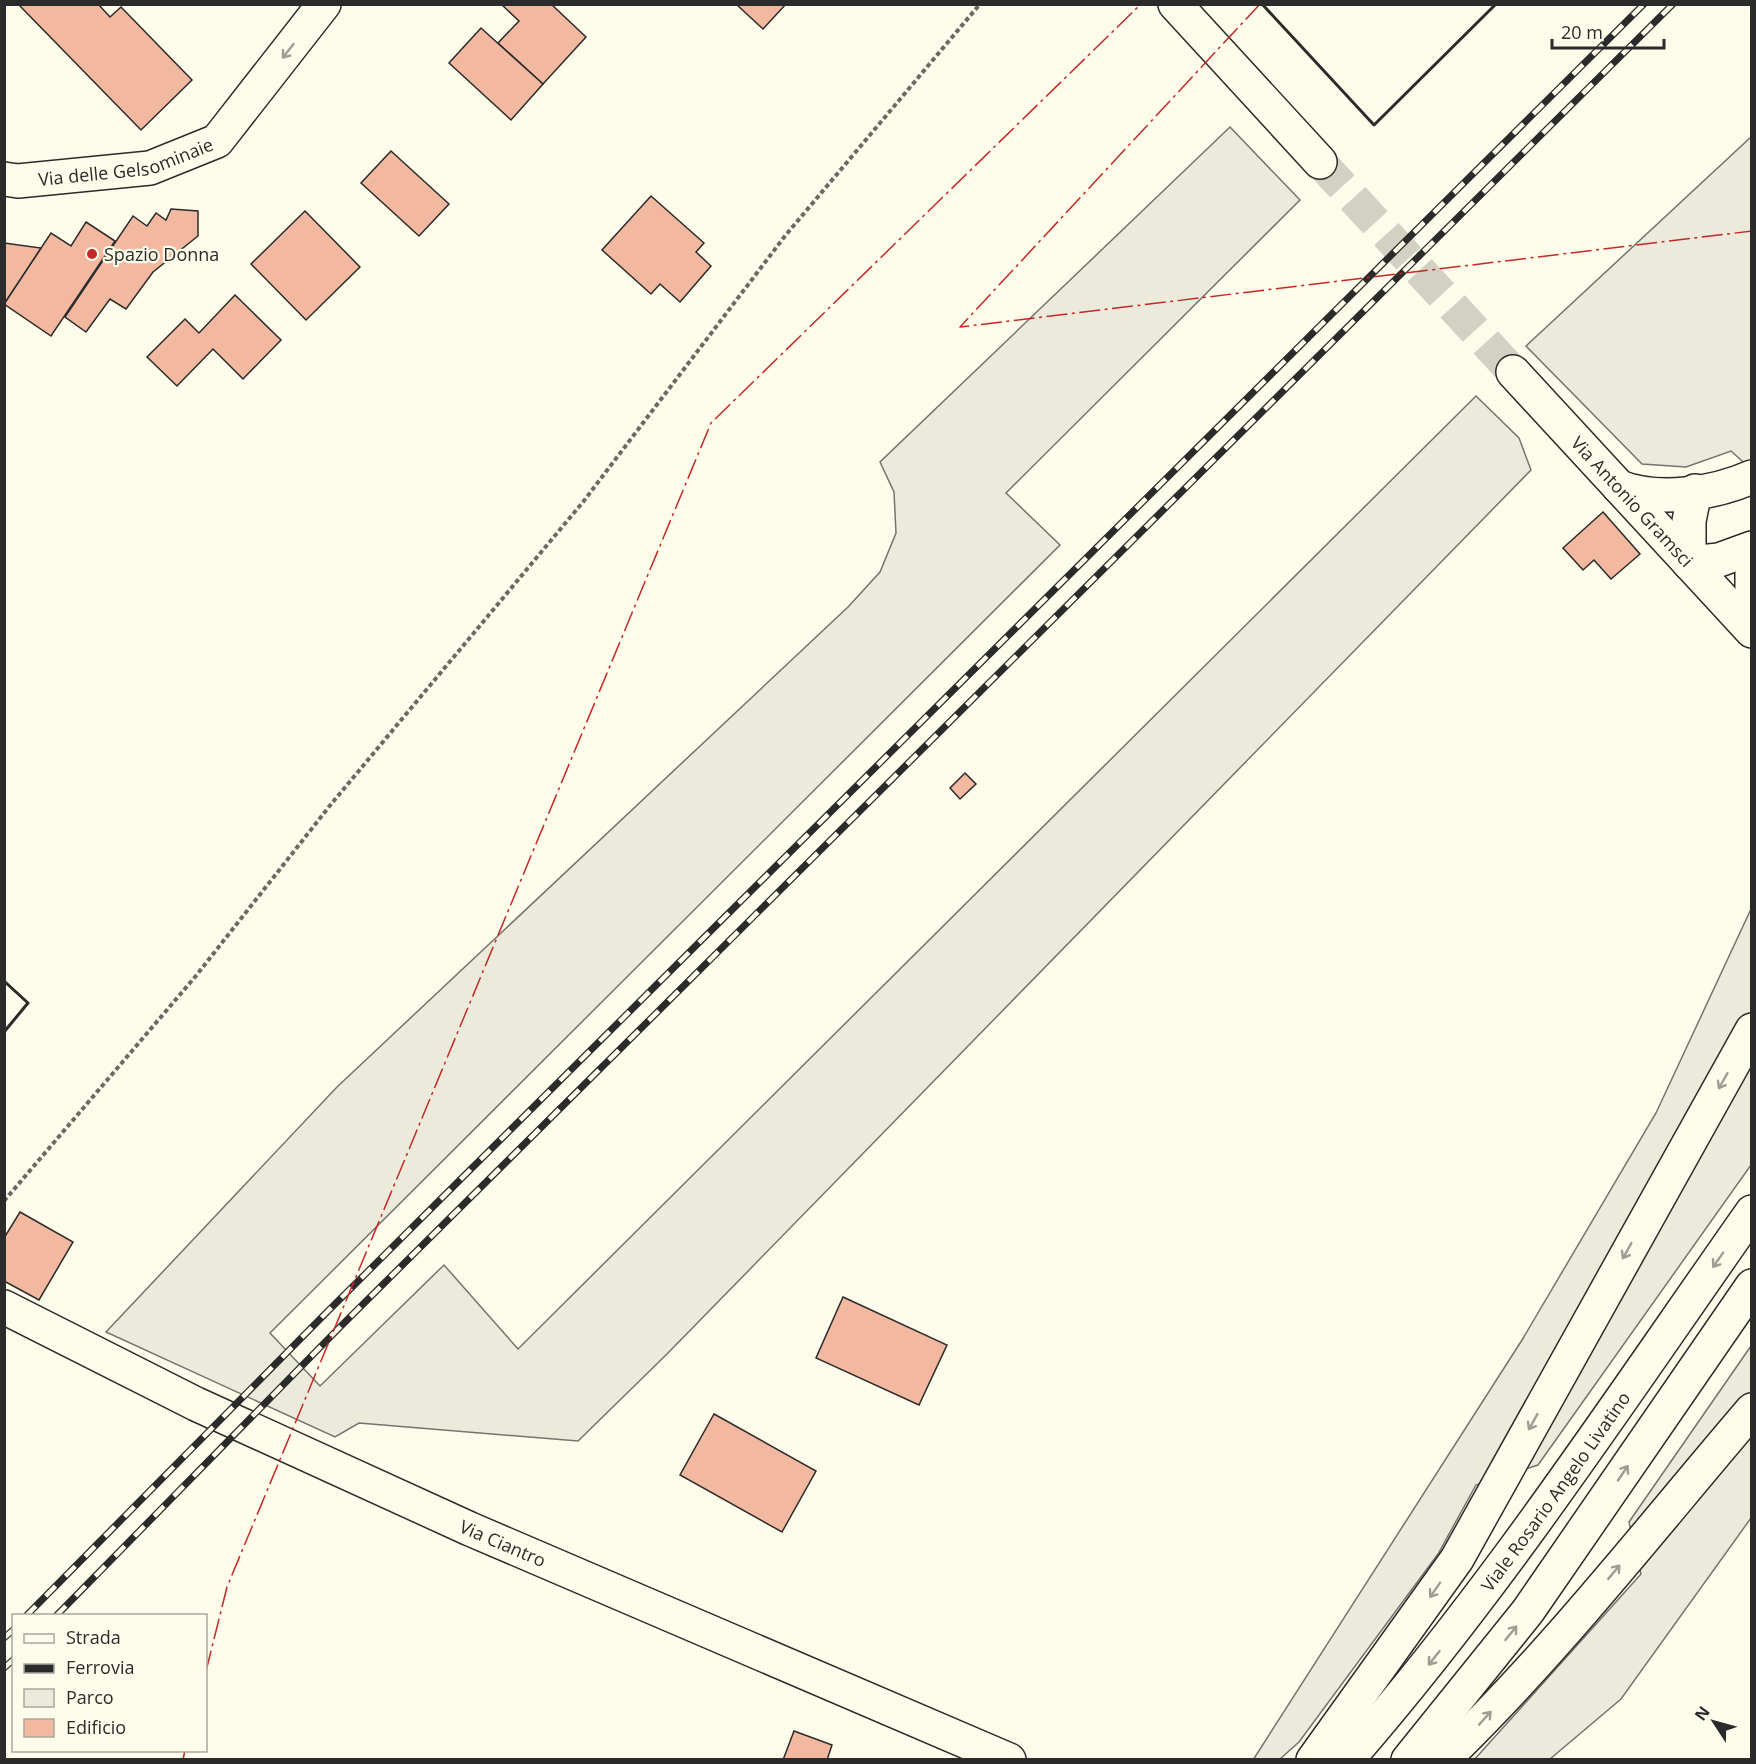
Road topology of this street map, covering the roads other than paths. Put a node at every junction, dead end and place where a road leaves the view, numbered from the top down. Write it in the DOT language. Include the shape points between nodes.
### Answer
graph roads {
  1 [pos="324,4"];
  2 [pos="1175,4"];
  3 [pos="1320,162"];
  4 [pos="4,179"];
  5 [pos="1513,372"];
  6 [pos="1752,477"];
  7 [pos="1619,487"];
  8 [pos="1695,491"];
  9 [pos="1752,548"];
  10 [pos="1752,554"];
  11 [pos="1689,563"];
  12 [pos="1752,592"];
  13 [pos="1752,631"];
  14 [pos="1752,1030"];
  15 [pos="1752,1212"];
  16 [pos="1752,1286"];
  17 [pos="4,1307"];
  18 [pos="1752,1410"];
  19 [pos="1009,1760"];
  20 [pos="1313,1760"];
  21 [pos="1347,1760"];
  22 [pos="1408,1760"];
  23 [pos="1443,1760"];
  1 -- 4 [label="main road, Via delle Gelsominaie, one-way" via="217,141 150,168 18,181"];
  2 -- 3 [label="main road"];
  5 -- 7 [label="main road, Via Antonio Gramsci"];
  6 -- 8 [label="main road"];
  7 -- 8 [label="main road" via="1665,497"];
  7 -- 11 [label="main road, Via Antonio Gramsci"];
  8 -- 11 [label="main road" via="1687,538"];
  9 -- 11 [label="main road" via="1719,560"];
  10 -- 12 [label="main road"];
  11 -- 13 [label="main road, Via Antonio Gramsci"];
  14 -- 20 [label="main road, one-way" via="1457,1558"];
  15 -- 21 [label="main road, Viale Rosario Angelo Livatino, one-way" via="1491,1584 1416,1681"];
  22 -- 16 [label="main road, one-way" via="1528,1611"];
  17 -- 19 [label="main road, Via Ciantro" via="196,1404 470,1529"];
  23 -- 18 [label="main road, one-way" via="1560,1636"];
}
